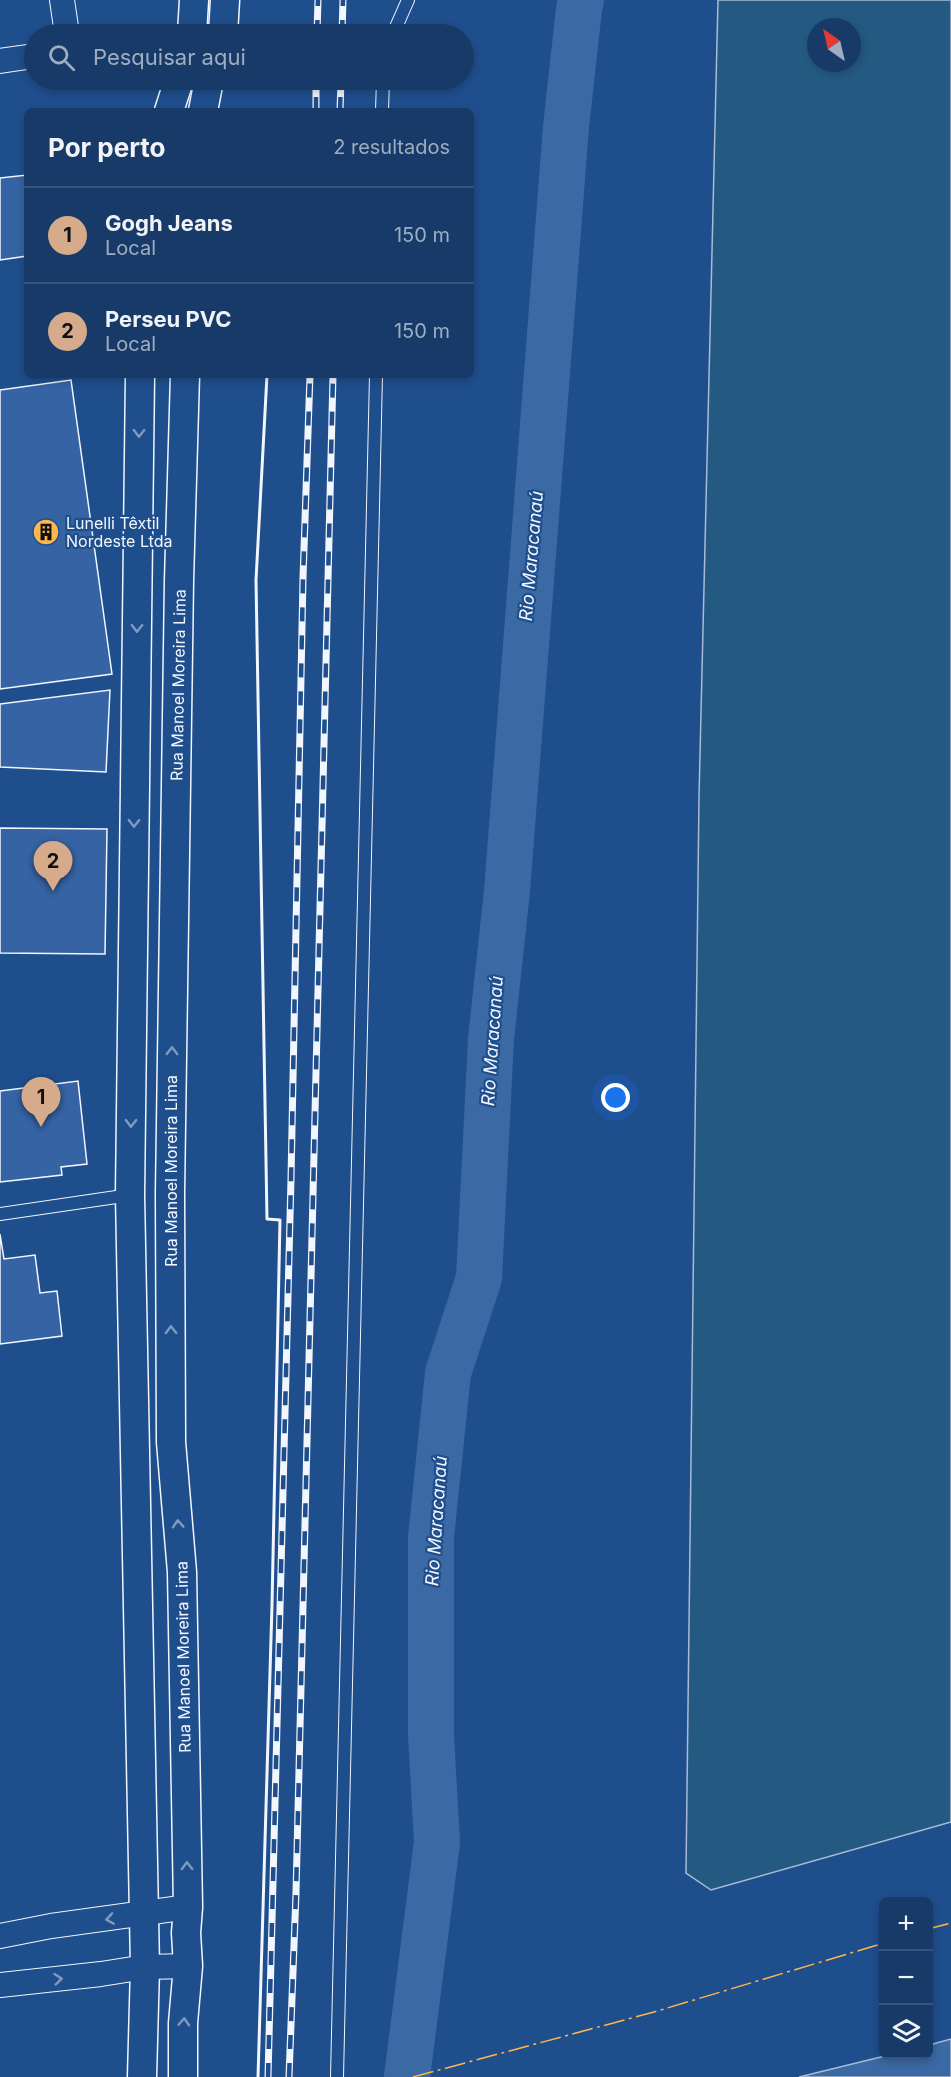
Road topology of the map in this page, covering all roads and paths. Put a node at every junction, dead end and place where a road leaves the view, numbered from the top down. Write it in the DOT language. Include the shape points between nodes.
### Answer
graph roads {
  1 [pos="62,0"];
  2 [pos="194,0"];
  3 [pos="225,0"];
  4 [pos="408,0"];
  5 [pos="66,24"];
  6 [pos="188,24"];
  7 [pos="224,24"];
  8 [pos="397,24"];
  9 [pos="24,57"];
  10 [pos="0,61"];
  11 [pos="176,90"];
  12 [pos="207,90"];
  13 [pos="382,90"];
  14 [pos="171,108"];
  15 [pos="204,108"];
  16 [pos="382,108"];
  17 [pos="140,378"];
  18 [pos="185,378"];
  19 [pos="376,378"];
  20 [pos="130,1195"];
  21 [pos="0,1214"];
  22 [pos="188,1907"];
  23 [pos="144,1914"];
  24 [pos="0,1936"];
  25 [pos="188,1966"];
  26 [pos="145,1967"];
  27 [pos="0,1985"];
  28 [pos="142,2077"];
  29 [pos="183,2077"];
  30 [pos="337,2077"];
  1 -- 5 [label="street"];
  2 -- 6 [label="street"];
  3 -- 7 [label="street"];
  4 -- 8 [label="lane"];
  9 -- 10 [label="street"];
  11 -- 14 [label="street"];
  12 -- 15 [label="street"];
  13 -- 16 [label="lane"];
  17 -- 20 [label="street, one-way"];
  22 -- 18 [label="street, Rua Manoel Moreira Lima, one-way" via="182,1572 171,1442 170,1193"];
  19 -- 30 [label="lane"];
  20 -- 21 [label="lane"];
  20 -- 23 [label="street"];
  22 -- 23 [label="street"];
  22 -- 25 [label="street, Rua Manoel Moreira Lima"];
  23 -- 24 [label="street, one-way"];
  23 -- 26 [label="street"];
  25 -- 26 [label="street"];
  29 -- 25 [label="street, Rua Manoel Moreira Lima, one-way"];
  27 -- 26 [label="street, one-way"];
  26 -- 28 [label="street"];
}
